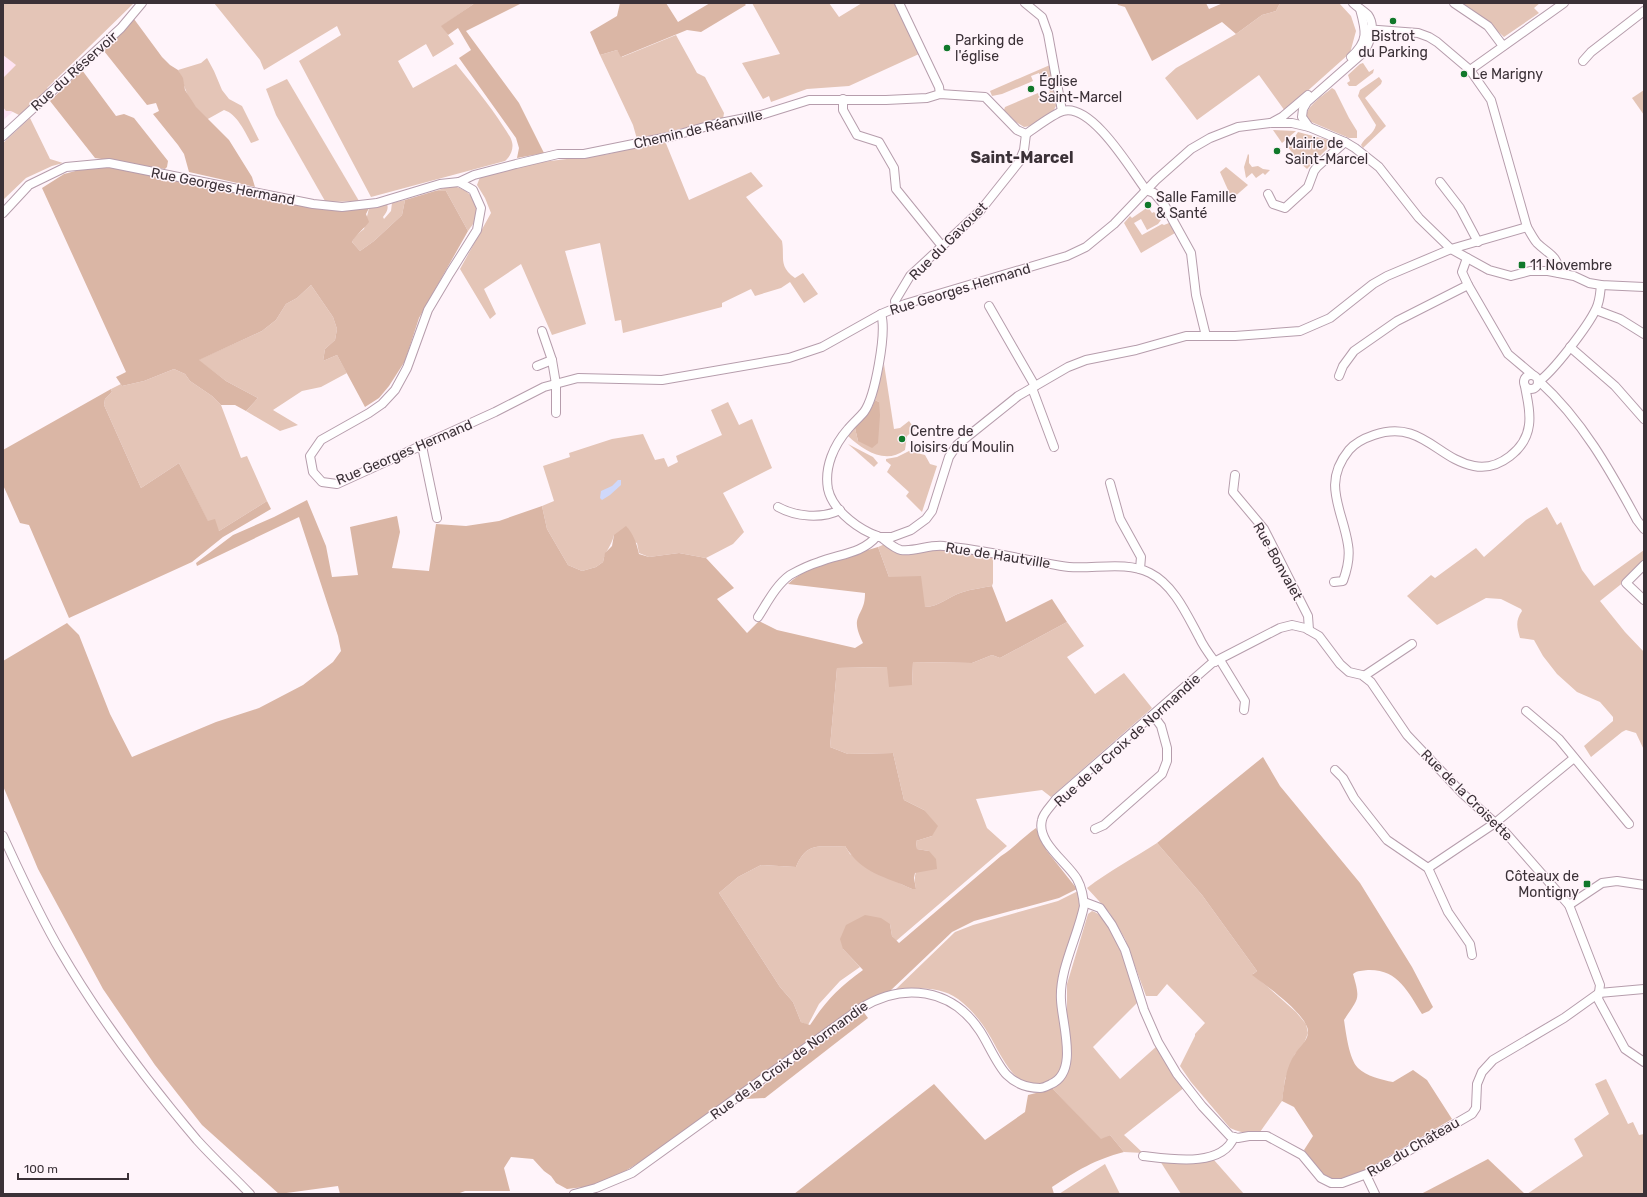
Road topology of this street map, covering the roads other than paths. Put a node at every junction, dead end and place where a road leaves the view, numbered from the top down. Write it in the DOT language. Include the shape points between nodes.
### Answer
graph roads {
  1 [pos="142,3"];
  2 [pos="899,3"];
  3 [pos="1025,3"];
  4 [pos="1353,3"];
  5 [pos="1454,3"];
  6 [pos="1564,3"];
  7 [pos="1644,11"];
  8 [pos="1368,29"];
  9 [pos="1503,46"];
  10 [pos="1582,61"];
  11 [pos="1470,70"];
  12 [pos="940,94"];
  13 [pos="843,99"];
  14 [pos="1294,108"];
  15 [pos="1062,111"];
  16 [pos="1270,123"];
  17 [pos="1292,123"];
  18 [pos="1309,127"];
  19 [pos="1026,134"];
  20 [pos="3,136"];
  21 [pos="1345,142"];
  22 [pos="459,182"];
  23 [pos="1440,182"];
  24 [pos="1146,190"];
  25 [pos="1268,194"];
  26 [pos="3,213"];
  27 [pos="1527,227"];
  28 [pos="1478,242"];
  29 [pos="942,246"];
  30 [pos="1451,249"];
  31 [pos="1467,258"];
  32 [pos="1558,273"];
  33 [pos="1468,285"];
  34 [pos="1601,285"];
  35 [pos="1644,287"];
  36 [pos="989,306"];
  37 [pos="896,308"];
  38 [pos="1596,310"];
  39 [pos="882,314"];
  40 [pos="542,331"];
  41 [pos="1644,334"];
  42 [pos="1206,336"];
  43 [pos="1570,347"];
  44 [pos="552,360"];
  45 [pos="1519,364"];
  46 [pos="538,366"];
  47 [pos="1339,376"];
  48 [pos="1532,383"];
  49 [pos="556,384"];
  50 [pos="1034,387"];
  51 [pos="556,413"];
  52 [pos="1644,419"];
  53 [pos="422,446"];
  54 [pos="1054,447"];
  55 [pos="1235,475"];
  56 [pos="1110,483"];
  57 [pos="778,508"];
  58 [pos="840,510"];
  59 [pos="437,518"];
  60 [pos="1644,529"];
  61 [pos="878,537"];
  62 [pos="1644,565"];
  63 [pos="1140,569"];
  64 [pos="1334,582"];
  65 [pos="1644,600"];
  66 [pos="758,617"];
  67 [pos="1309,630"];
  68 [pos="1412,644"];
  69 [pos="1218,661"];
  70 [pos="1364,676"];
  71 [pos="1244,710"];
  72 [pos="1526,711"];
  73 [pos="1153,715"];
  74 [pos="1574,758"];
  75 [pos="1336,770"];
  76 [pos="1494,823"];
  77 [pos="1629,824"];
  78 [pos="1095,830"];
  79 [pos="3,836"];
  80 [pos="1428,868"];
  81 [pos="1644,884"];
  82 [pos="1084,902"];
  83 [pos="1569,904"];
  84 [pos="1472,955"];
  85 [pos="1644,989"];
  86 [pos="1599,993"];
  87 [pos="1644,1062"];
  88 [pos="1234,1137"];
  89 [pos="1143,1156"];
  90 [pos="1366,1175"];
  91 [pos="250,1194"];
  92 [pos="574,1194"];
  93 [pos="1375,1194"];
  1 -- 20 [label="street, Rue du Réservoir" via="122,28"];
  2 -- 12 [label="street"];
  3 -- 15 [label="street" via="1042,16 1048,34"];
  4 -- 8 [label="street" via="1360,9"];
  5 -- 9 [label="street" via="1488,26"];
  6 -- 9 [label="street"];
  7 -- 10 [label="street"];
  8 -- 11 [label="street" via="1429,36"];
  8 -- 14 [label="street" via="1358,51"];
  8 -- 18 [label="street" via="1369,44 1364,52 1307,102 1302,117"];
  9 -- 11 [label="street"];
  11 -- 27 [label="street" via="1490,100"];
  12 -- 13 [label="street, Chemin de Réanville" via="886,100"];
  12 -- 19 [label="street, Chemin de Réanville" via="985,97 1017,130"];
  13 -- 22 [label="street, Chemin de Réanville" via="809,100 673,136 584,154 558,154 474,175"];
  13 -- 29 [label="street" via="843,110 857,135 879,142 894,168 896,189"];
  14 -- 16 [label="street"];
  14 -- 17 [label="street" via="1291,114"];
  15 -- 19 [label="street"];
  15 -- 24 [label="street" via="1080,112 1092,122 1107,137"];
  16 -- 17 [label="street, Rue Georges Hermand"];
  16 -- 24 [label="street, Rue Georges Hermand" via="1238,127 1210,138 1191,149"];
  17 -- 18 [label="street, Rue Georges Hermand"];
  18 -- 21 [label="street, Rue Georges Hermand"];
  19 -- 29 [label="street, Rue du Gavouet" via="1019,162 980,211"];
  21 -- 25 [label="street" via="1317,167 1308,187 1285,208 1274,204"];
  21 -- 30 [label="street, Rue Georges Hermand" via="1379,167 1420,218"];
  22 -- 26 [label="street, Rue Georges Hermand" via="440,184 377,202 342,207 313,204 109,163 66,167 29,185"];
  22 -- 53 [label="street, Rue Georges Hermand" via="473,190 481,208 477,230 428,310 407,368 395,390 382,404 321,440 310,456 313,472 322,482 337,484"];
  23 -- 28 [label="street" via="1460,208"];
  24 -- 37 [label="street, Rue Georges Hermand" via="1114,224 1086,247 1067,256"];
  24 -- 42 [label="street" via="1154,193 1165,206 1190,253 1196,295"];
  27 -- 28 [label="street"];
  27 -- 32 [label="street" via="1539,244 1557,261"];
  28 -- 30 [label="street"];
  29 -- 37 [label="street, Rue du Gavouet" via="910,276 895,301"];
  30 -- 31 [label="street, Rue Georges Hermand"];
  30 -- 42 [label="street" via="1387,276 1330,318 1300,331"];
  31 -- 32 [label="street, Rue Georges Hermand" via="1489,270 1511,276 1530,271"];
  31 -- 33 [label="street" via="1462,272"];
  32 -- 34 [label="street, Rue Georges Hermand"];
  33 -- 45 [label="street" via="1508,354"];
  33 -- 47 [label="street" via="1397,321 1354,351"];
  34 -- 35 [label="street, Rue Georges Hermand"];
  34 -- 38 [label="street"];
  36 -- 50 [label="street"];
  37 -- 39 [label="street, Rue Georges Hermand"];
  38 -- 41 [label="street" via="1620,319"];
  38 -- 43 [label="street"];
  39 -- 49 [label="street, Rue Georges Hermand" via="822,347 789,358 662,380 585,378"];
  39 -- 58 [label="street, Rue de Hautville" via="883,334 869,401 864,412 841,438 829,463 828,490"];
  40 -- 44 [label="street"];
  42 -- 50 [label="street" via="1186,336 1086,360 1068,367"];
  43 -- 48 [label="street" via="1546,375"];
  43 -- 52 [label="street" via="1615,386"];
  44 -- 46 [label="street"];
  44 -- 49 [label="street"];
  45 -- 48 [label="street"];
  45 -- 48 [label="street" via="1532,375 1528,375"];
  48 -- 60 [label="street" via="1579,424"];
  48 -- 64 [label="street" via="1528,398 1529,424 1524,437 1510,457 1499,463 1475,466 1461,462 1414,435 1399,431 1366,438 1350,448 1342,459 1336,476 1335,494 1349,546 1343,581"];
  49 -- 51 [label="street"];
  49 -- 53 [label="street, Rue Georges Hermand" via="544,387"];
  50 -- 54 [label="street"];
  50 -- 61 [label="street" via="1018,396 957,445 949,457 932,510 926,519 911,530 892,537"];
  53 -- 59 [label="street"];
  55 -- 67 [label="street, Rue Bonvalet" via="1233,492 1264,529 1308,616"];
  56 -- 63 [label="street" via="1120,518 1141,556"];
  57 -- 58 [label="street" via="818,516 830,515"];
  58 -- 61 [label="street, Rue de Hautville" via="853,523"];
  61 -- 63 [label="street, Rue de Hautville" via="901,550 941,545 1069,567"];
  61 -- 66 [label="street" via="858,551 819,562 790,576 777,588"];
  62 -- 65 [label="street" via="1626,583"];
  63 -- 69 [label="street, Rue de Hautville" via="1163,581 1182,607 1199,638"];
  67 -- 69 [label="street, Rue de la Croisette" via="1292,625 1280,628"];
  67 -- 70 [label="street, Rue de la Croisette" via="1319,636 1348,672"];
  68 -- 70 [label="street"];
  69 -- 71 [label="street, Rue de Hautville" via="1245,701"];
  69 -- 73 [label="street, Rue de la Croix de Normandie"];
  70 -- 76 [label="street, Rue de la Croisette" via="1371,682 1407,735"];
  72 -- 74 [label="street" via="1559,739"];
  73 -- 78 [label="street" via="1161,726 1167,748 1167,761 1162,774"];
  73 -- 82 [label="street, Rue de la Croix de Normandie" via="1056,799 1042,818 1041,831 1047,843 1077,879"];
  74 -- 76 [label="street"];
  74 -- 77 [label="street"];
  75 -- 80 [label="street" via="1387,840"];
  76 -- 80 [label="street"];
  76 -- 83 [label="street, Rue de la Croisette"];
  79 -- 91 [label="street" via="61,952 99,1014 142,1074 198,1142"];
  80 -- 84 [label="street" via="1448,912 1470,944"];
  81 -- 83 [label="street" via="1617,881 1602,883"];
  82 -- 88 [label="street" via="1100,908 1126,950 1144,1010 1158,1042 1177,1074 1216,1121"];
  82 -- 92 [label="street, Rue de la Croix de Normandie" via="1082,918 1060,990 1068,1053 1065,1071 1056,1082 1042,1088 1030,1088 1018,1084 1006,1075 980,1030 968,1015 949,1000 921,993 890,994 875,999 861,1008 632,1173"];
  83 -- 86 [label="street, Rue de la Croisette" via="1600,985"];
  85 -- 86 [label="street"];
  86 -- 87 [label="street, Rue de la Croisette" via="1598,999 1626,1049"];
  86 -- 90 [label="street, Rue du Château" via="1564,1018 1493,1060 1482,1072 1477,1084 1476,1108 1472,1114"];
  88 -- 89 [label="street" via="1231,1145 1213,1156 1181,1160"];
  88 -- 90 [label="street, Rue du Château" via="1267,1136 1302,1155 1321,1178 1331,1184"];
  90 -- 93 [label="street"];
}
